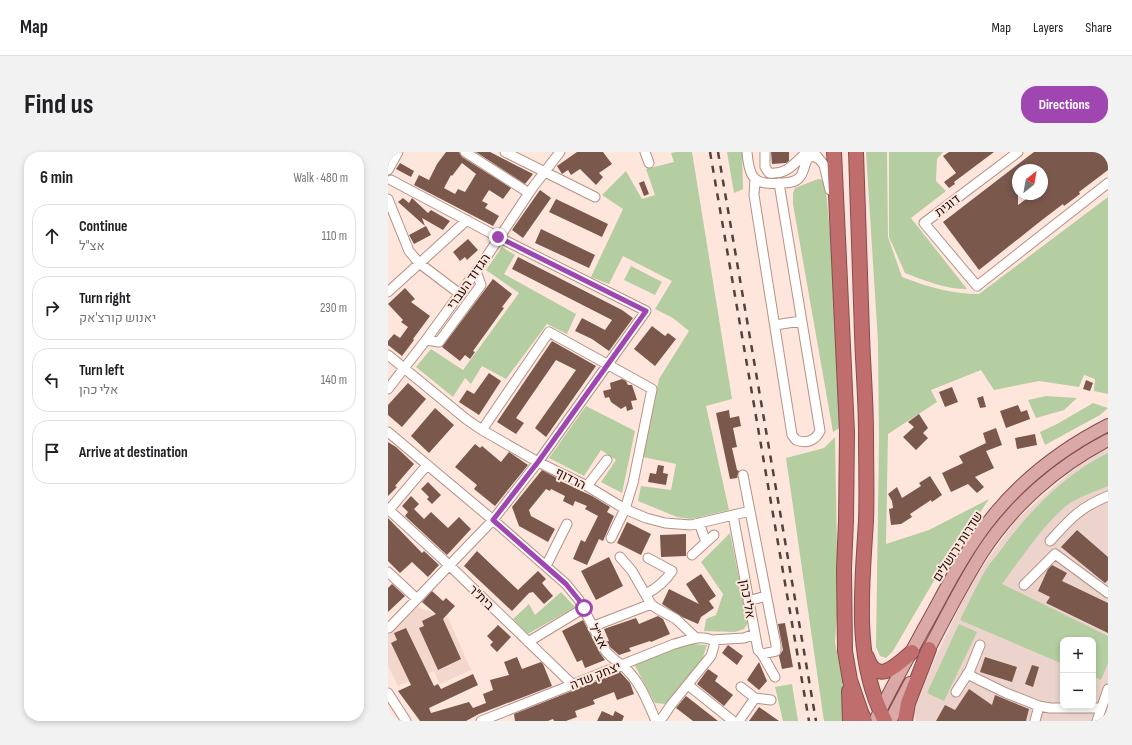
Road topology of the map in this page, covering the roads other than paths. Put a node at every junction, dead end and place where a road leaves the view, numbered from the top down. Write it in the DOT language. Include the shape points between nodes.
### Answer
graph roads {
  1 [pos="398,152"];
  2 [pos="465,152"];
  3 [pos="506,152"];
  4 [pos="560,152"];
  5 [pos="645,152"];
  6 [pos="747,152"];
  7 [pos="765,152"];
  8 [pos="807,152"];
  9 [pos="834,152"];
  10 [pos="856,152"];
  11 [pos="1018,152"];
  12 [pos="817,155"];
  13 [pos="649,163"];
  14 [pos="388,170"];
  15 [pos="544,172"];
  16 [pos="755,179"];
  17 [pos="389,181"];
  18 [pos="1108,183"];
  19 [pos="778,184"];
  20 [pos="529,193"];
  21 [pos="595,197"];
  22 [pos="388,199"];
  23 [pos="467,220"];
  24 [pos="498,237"];
  25 [pos="839,256"];
  26 [pos="419,263"];
  27 [pos="476,271"];
  28 [pos="388,292"];
  29 [pos="460,294"];
  30 [pos="801,321"];
  31 [pos="775,325"];
  32 [pos="426,340"];
  33 [pos="388,355"];
  34 [pos="608,364"];
  35 [pos="403,368"];
  36 [pos="388,389"];
  37 [pos="1108,425"];
  38 [pos="482,430"];
  39 [pos="388,432"];
  40 [pos="1108,440"];
  41 [pos="607,460"];
  42 [pos="538,462"];
  43 [pos="427,465"];
  44 [pos="743,475"];
  45 [pos="588,486"];
  46 [pos="1108,496"];
  47 [pos="625,509"];
  48 [pos="389,510"];
  49 [pos="750,511"];
  50 [pos="733,515"];
  51 [pos="493,520"];
  52 [pos="567,524"];
  53 [pos="699,524"];
  54 [pos="714,535"];
  55 [pos="611,538"];
  56 [pos="1050,541"];
  57 [pos="706,542"];
  58 [pos="692,555"];
  59 [pos="620,557"];
  60 [pos="648,558"];
  61 [pos="449,565"];
  62 [pos="546,566"];
  63 [pos="388,572"];
  64 [pos="1024,584"];
  65 [pos="1108,593"];
  66 [pos="646,594"];
  67 [pos="766,596"];
  68 [pos="417,599"];
  69 [pos="748,601"];
  70 [pos="651,604"];
  71 [pos="584,608"];
  72 [pos="594,626"];
  73 [pos="389,628"];
  74 [pos="755,634"];
  75 [pos="696,638"];
  76 [pos="528,642"];
  77 [pos="713,643"];
  78 [pos="980,645"];
  79 [pos="864,646"];
  80 [pos="929,649"];
  81 [pos="912,652"];
  82 [pos="762,654"];
  83 [pos="846,655"];
  84 [pos="620,665"];
  85 [pos="967,674"];
  86 [pos="775,677"];
  87 [pos="573,684"];
  88 [pos="688,685"];
  89 [pos="740,687"];
  90 [pos="1108,689"];
  91 [pos="956,692"];
  92 [pos="388,693"];
  93 [pos="755,698"];
  94 [pos="771,700"];
  95 [pos="388,701"];
  96 [pos="671,705"];
  97 [pos="649,706"];
  98 [pos="1039,706"];
  99 [pos="1102,708"];
  100 [pos="882,719"];
  101 [pos="401,721"];
  102 [pos="406,721"];
  103 [pos="482,721"];
  104 [pos="656,721"];
  105 [pos="660,721"];
  106 [pos="733,721"];
  107 [pos="739,721"];
  108 [pos="850,721"];
  109 [pos="865,721"];
  110 [pos="905,721"];
  111 [pos="1035,721"];
  112 [pos="1097,721"];
  1 -- 14 [label="street"];
  2 -- 20 [label="street"];
  3 -- 15 [label="street"];
  4 -- 15 [label="street, הגדוד העברי"];
  5 -- 13 [label="street"];
  6 -- 16 [label="street" via="748,165"];
  7 -- 8 [label="street" via="765,167 769,173 778,174 786,171"];
  9 -- 25 [label="highway"];
  10 -- 79 [label="highway" via="866,431 866,520 862,578"];
  11 -- 18 [label="street, דוגית" via="924,223 977,286"];
  12 -- 19 [label="street" via="808,158 799,178 793,182"];
  12 -- 25 [label="street" via="824,165 830,185"];
  15 -- 20 [label="street, הגדוד העברי"];
  15 -- 21 [label="street"];
  16 -- 19 [label="street" via="760,183"];
  16 -- 31 [label="street" via="754,195"];
  17 -- 23 [label="street"];
  19 -- 30 [label="street"];
  20 -- 24 [label="street, הגדוד העברי"];
  22 -- 26 [label="street" via="409,252"];
  23 -- 24 [label="street"];
  23 -- 26 [label="street"];
  24 -- 27 [label="street, הגדוד העברי"];
  24 -- 34 [label="street" via="646,311"];
  25 -- 83 [label="highway" via="847,432 844,569"];
  26 -- 28 [label="street"];
  26 -- 29 [label="street"];
  27 -- 29 [label="street, הגדוד העברי"];
  27 -- 32 [label="street" via="481,285 439,342"];
  29 -- 32 [label="street, הגדוד העברי"];
  30 -- 31 [label="street"];
  30 -- 31 [label="street" via="820,431 814,440 808,442 796,440 792,435"];
  32 -- 35 [label="street, הגדוד העברי"];
  33 -- 35 [label="street, הרדוף"];
  34 -- 38 [label="street" via="549,332"];
  34 -- 42 [label="street"];
  34 -- 47 [label="street" via="652,389"];
  35 -- 36 [label="street, הגדוד העברי"];
  35 -- 38 [label="street, הרדוף"];
  37 -- 81 [label="main road, שדרות ירושלים" via="1054,458 999,508 954,573"];
  38 -- 42 [label="street, הרדוף"];
  39 -- 43 [label="street, אצ\"ל"];
  40 -- 80 [label="main road, שדרות ירושלים" via="1062,469 1025,500 1010,517 970,573"];
  41 -- 45 [label="street"];
  42 -- 45 [label="street, הרדוף"];
  42 -- 51 [label="street"];
  43 -- 48 [label="street"];
  43 -- 51 [label="street, אצ\"ל"];
  44 -- 49 [label="street"];
  45 -- 47 [label="street, הרדוף"];
  46 -- 56 [label="street" via="1086,506 1073,516"];
  47 -- 53 [label="street, הרדוף" via="665,523"];
  47 -- 55 [label="street"];
  48 -- 61 [label="street, בית\"ר"];
  49 -- 50 [label="street, הרדוף"];
  49 -- 67 [label="street"];
  50 -- 53 [label="street, הרדוף"];
  50 -- 69 [label="street, אלי כהן"];
  51 -- 61 [label="street"];
  51 -- 62 [label="street, אצ\"ל"];
  52 -- 62 [label="street"];
  53 -- 57 [label="street"];
  54 -- 57 [label="street"];
  57 -- 58 [label="street"];
  59 -- 66 [label="street"];
  60 -- 66 [label="street" via="672,571 666,580"];
  61 -- 68 [label="street"];
  61 -- 76 [label="street, בית\"ר"];
  62 -- 71 [label="street, אצ\"ל" via="566,584"];
  63 -- 68 [label="street"];
  64 -- 65 [label="street" via="1055,554"];
  66 -- 70 [label="street"];
  67 -- 69 [label="street"];
  67 -- 82 [label="street" via="776,651"];
  68 -- 73 [label="street"];
  69 -- 74 [label="street, אלי כהן"];
  70 -- 72 [label="street"];
  70 -- 75 [label="street" via="676,619"];
  71 -- 72 [label="street, אצ\"ל"];
  71 -- 76 [label="street"];
  72 -- 84 [label="street, אצ\"ל" via="609,656"];
  74 -- 77 [label="street"];
  74 -- 82 [label="street, אלי כהן" via="758,650"];
  75 -- 77 [label="street, יצחק שדה" via="708,638"];
  75 -- 84 [label="street, יצחק שדה"];
  76 -- 87 [label="street, בית\"ר"];
  77 -- 88 [label="street" via="711,656"];
  78 -- 85 [label="street"];
  79 -- 81 [label="highway" via="872,667 882,672 894,668"];
  79 -- 100 [label="highway" via="869,677"];
  80 -- 100 [label="main road, שדרות ירושלים"];
  80 -- 110 [label="highway" via="908,703"];
  81 -- 100 [label="main road, שדרות ירושלים"];
  82 -- 86 [label="street, אלי כהן"];
  83 -- 108 [label="highway"];
  83 -- 109 [label="highway" via="850,680"];
  84 -- 87 [label="street, יצחק שדה"];
  84 -- 97 [label="street, אצ\"ל" via="635,678"];
  85 -- 91 [label="street"];
  85 -- 98 [label="street"];
  87 -- 103 [label="street, יצחק שדה"];
  88 -- 96 [label="street"];
  88 -- 106 [label="street"];
  89 -- 93 [label="street"];
  90 -- 99 [label="street"];
  92 -- 102 [label="street"];
  93 -- 94 [label="street"];
  93 -- 107 [label="street"];
  95 -- 101 [label="street"];
  96 -- 97 [label="street" via="660,710"];
  96 -- 105 [label="street"];
  97 -- 104 [label="street, אצ\"ל"];
  98 -- 99 [label="street"];
  98 -- 111 [label="street"];
  99 -- 112 [label="street"];
}
